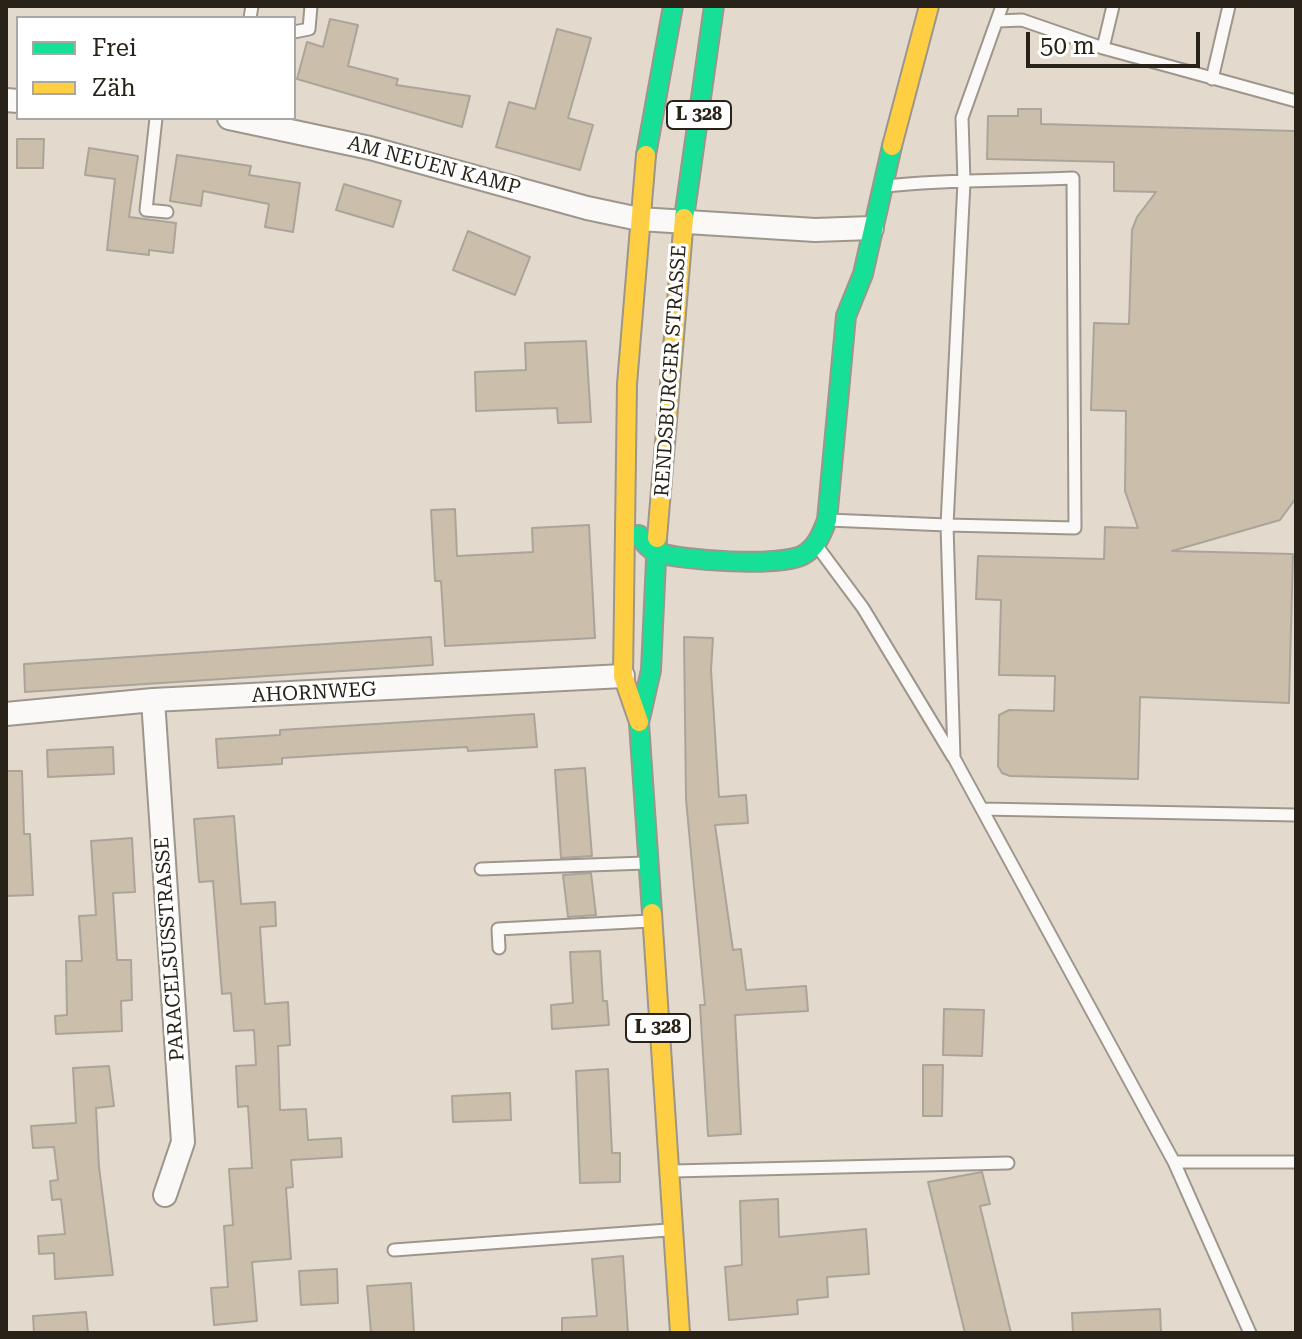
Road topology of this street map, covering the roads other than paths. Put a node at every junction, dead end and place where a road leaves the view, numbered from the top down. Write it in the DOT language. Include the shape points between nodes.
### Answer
graph roads {
  1 [pos="311,6"];
  2 [pos="673,6"];
  3 [pos="714,6"];
  4 [pos="929,6"];
  5 [pos="1002,6"];
  6 [pos="1113,6"];
  7 [pos="1229,6"];
  8 [pos="998,21"];
  9 [pos="296,32"];
  10 [pos="1103,48"];
  11 [pos="1212,79"];
  12 [pos="1296,101"];
  13 [pos="156,120"];
  14 [pos="252,120"];
  15 [pos="274,122"];
  16 [pos="964,182"];
  17 [pos="882,186"];
  18 [pos="167,212"];
  19 [pos="639,219"];
  20 [pos="683,223"];
  21 [pos="872,228"];
  22 [pos="623,496"];
  23 [pos="827,520"];
  24 [pos="947,525"];
  25 [pos="817,546"];
  26 [pos="656,552"];
  27 [pos="621,593"];
  28 [pos="623,676"];
  29 [pos="153,700"];
  30 [pos="6,714"];
  31 [pos="639,723"];
  32 [pos="954,758"];
  33 [pos="982,809"];
  34 [pos="1296,815"];
  35 [pos="647,863"];
  36 [pos="481,869"];
  37 [pos="650,921"];
  38 [pos="499,948"];
  39 [pos="1174,1162"];
  40 [pos="1296,1162"];
  41 [pos="1008,1163"];
  42 [pos="668,1172"];
  43 [pos="165,1195"];
  44 [pos="673,1230"];
  45 [pos="394,1250"];
  46 [pos="680,1333"];
  47 [pos="1250,1333"];
  1 -- 9 [label="lane" via="309,29"];
  2 -- 19 [label="main road, L 328"];
  3 -- 20 [label="main road, L 328"];
  4 -- 17 [label="main road"];
  5 -- 8 [label="lane"];
  6 -- 10 [label="lane"];
  7 -- 11 [label="lane"];
  8 -- 10 [label="lane" via="1022,20"];
  8 -- 16 [label="lane" via="962,118"];
  10 -- 11 [label="lane"];
  11 -- 12 [label="lane"];
  13 -- 18 [label="lane" via="146,210"];
  14 -- 15 [label="street, AM NEUEN KAMP"];
  15 -- 19 [label="street, AM NEUEN KAMP"];
  16 -- 17 [label="lane"];
  16 -- 24 [label="lane"];
  16 -- 24 [label="lane" via="1073,178 1075,528"];
  17 -- 21 [label="main road"];
  19 -- 20 [label="street, RENDSBURGER STRASSE"];
  19 -- 22 [label="main road, RENDSBURGER STRASSE / L 328"];
  20 -- 21 [label="street"];
  20 -- 26 [label="main road, RENDSBURGER STRASSE / L 328"];
  21 -- 23 [label="main road" via="863,274 846,316"];
  22 -- 26 [label="main road, RENDSBURGER STRASSE" via="643,542"];
  22 -- 27 [label="main road, RENDSBURGER STRASSE / L 328"];
  23 -- 24 [label="lane"];
  23 -- 25 [label="main road"];
  24 -- 32 [label="lane"];
  25 -- 26 [label="main road" via="782,560"];
  25 -- 32 [label="lane" via="863,608"];
  26 -- 27 [label="street" via="637,568"];
  26 -- 31 [label="main road, RENDSBURGER STRASSE / L 328" via="651,670"];
  27 -- 28 [label="main road, RENDSBURGER STRASSE / L 328"];
  28 -- 29 [label="street, AHORNWEG"];
  28 -- 31 [label="main road, RENDSBURGER STRASSE / L 328"];
  29 -- 30 [label="street, AHORNWEG"];
  29 -- 43 [label="street, PARACELSUSSTRASSE" via="183,1142"];
  31 -- 35 [label="main road, RENDSBURGER STRASSE / L 328"];
  32 -- 33 [label="lane"];
  33 -- 34 [label="lane"];
  33 -- 39 [label="lane"];
  35 -- 36 [label="lane"];
  35 -- 37 [label="main road, RENDSBURGER STRASSE / L 328"];
  37 -- 38 [label="lane" via="498,929"];
  37 -- 42 [label="main road, RENDSBURGER STRASSE / L 328"];
  39 -- 40 [label="lane"];
  39 -- 47 [label="lane"];
  41 -- 42 [label="lane"];
  42 -- 44 [label="main road, RENDSBURGER STRASSE / L 328"];
  44 -- 45 [label="lane"];
  44 -- 46 [label="main road, RENDSBURGER STRASSE / L 328"];
}
